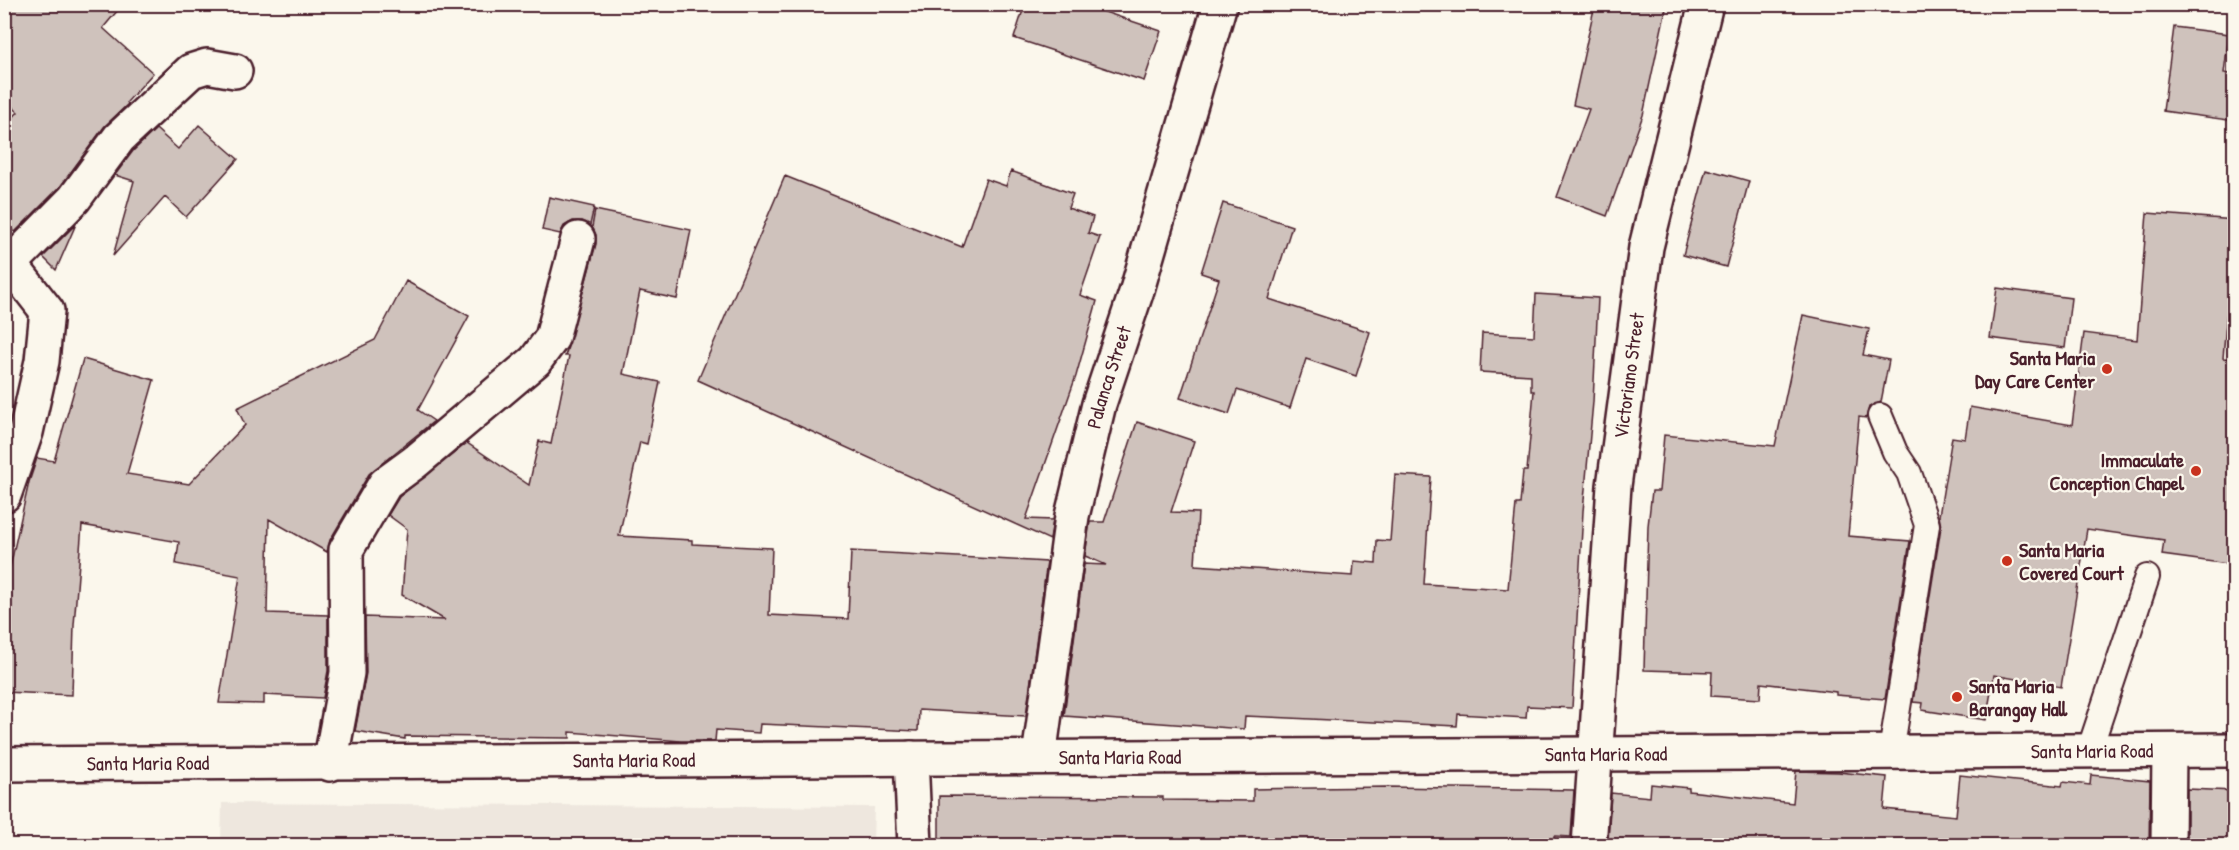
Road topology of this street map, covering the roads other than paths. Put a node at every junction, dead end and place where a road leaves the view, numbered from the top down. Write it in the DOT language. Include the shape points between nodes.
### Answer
graph roads {
  1 [pos="1220,4"];
  2 [pos="1706,4"];
  3 [pos="235,71"];
  4 [pos="578,239"];
  5 [pos="8,260"];
  6 [pos="1880,416"];
  7 [pos="4,495"];
  8 [pos="2146,577"];
  9 [pos="2235,750"];
  10 [pos="2089,751"];
  11 [pos="2169,751"];
  12 [pos="1891,752"];
  13 [pos="1596,754"];
  14 [pos="911,758"];
  15 [pos="1039,758"];
  16 [pos="4,764"];
  17 [pos="330,764"];
  18 [pos="915,846"];
  19 [pos="1589,846"];
  20 [pos="2168,846"];
  1 -- 15 [label="street, Palanca Street" via="1137,290 1099,404 1072,516"];
  2 -- 13 [label="street, Victoriano Street" via="1646,247 1614,486"];
  3 -- 5 [label="street" via="207,66 191,71 119,138 74,199"];
  4 -- 17 [label="street" via="552,338 535,361 385,484 346,550 346,673"];
  5 -- 7 [label="street" via="47,311 42,361 26,432"];
  6 -- 12 [label="lane" via="1912,481 1927,525"];
  8 -- 10 [label="lane"];
  9 -- 11 [label="street, Santa Maria Road"];
  10 -- 11 [label="street, Santa Maria Road"];
  10 -- 12 [label="street, Santa Maria Road"];
  11 -- 20 [label="street"];
  12 -- 13 [label="street, Santa Maria Road"];
  13 -- 15 [label="street, Santa Maria Road"];
  13 -- 19 [label="street, Victoriano Street"];
  14 -- 15 [label="street, Santa Maria Road"];
  14 -- 17 [label="street, Santa Maria Road"];
  14 -- 18 [label="street"];
  16 -- 17 [label="street, Santa Maria Road"];
}
